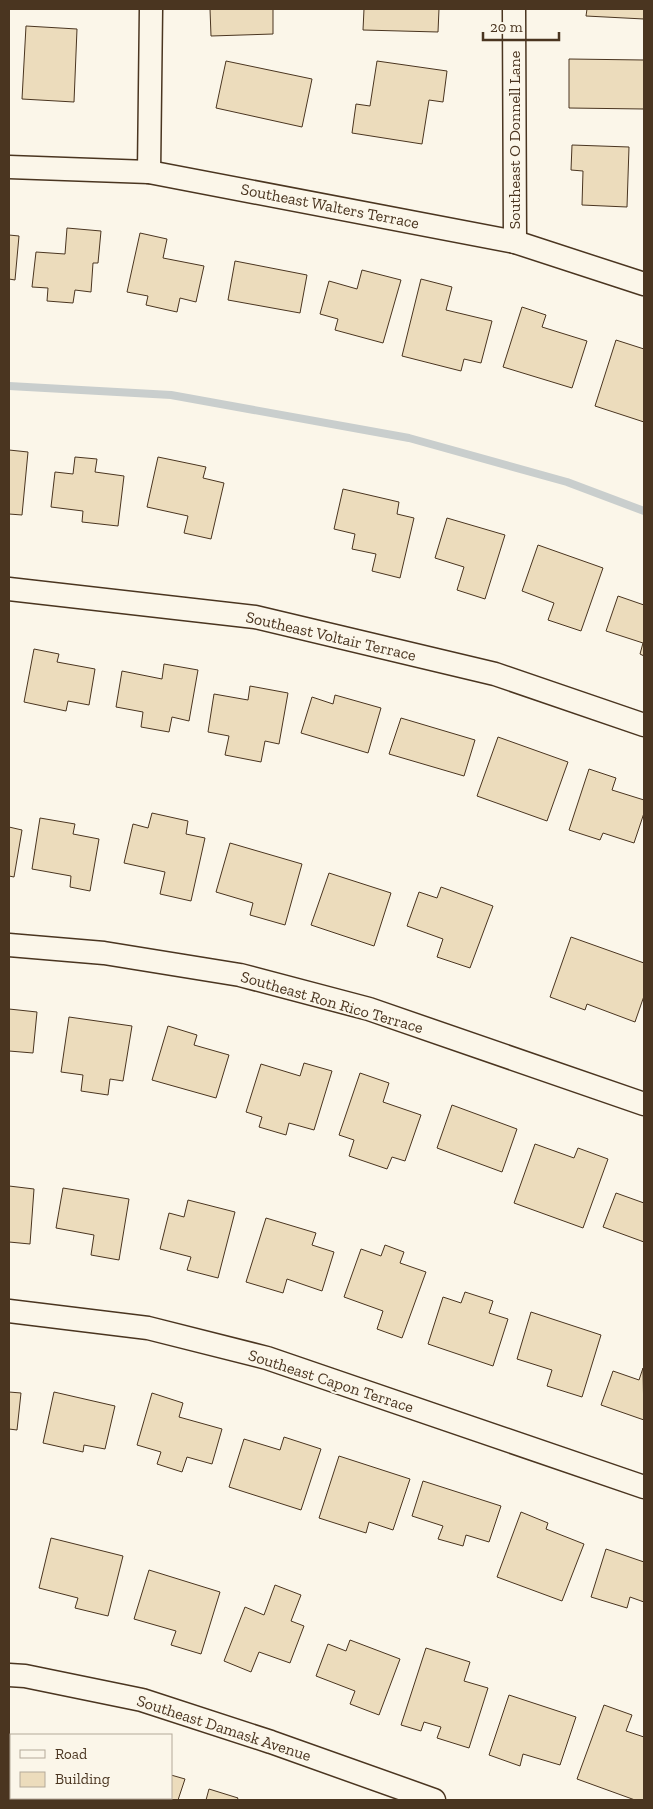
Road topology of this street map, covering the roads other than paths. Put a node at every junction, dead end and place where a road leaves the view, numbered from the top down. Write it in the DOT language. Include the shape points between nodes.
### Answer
graph roads {
  1 [pos="151,9"];
  2 [pos="514,9"];
  3 [pos="9,166"];
  4 [pos="149,172"];
  5 [pos="515,242"];
  6 [pos="644,284"];
  7 [pos="9,588"];
  8 [pos="644,725"];
  9 [pos="9,945"];
  10 [pos="644,1104"];
  11 [pos="9,1311"];
  12 [pos="644,1487"];
  13 [pos="9,1675"];
  14 [pos="434,1800"];
  1 -- 4 [label="street"];
  2 -- 5 [label="street, Southeast O Donnell Lane"];
  3 -- 4 [label="street, Southeast Walters Terrace"];
  4 -- 5 [label="street, Southeast Walters Terrace"];
  5 -- 6 [label="street, Southeast Walters Terrace"];
  7 -- 8 [label="street, Southeast Voltair Terrace" via="255,617 494,674"];
  9 -- 10 [label="street, Southeast Ron Rico Terrace" via="104,953 240,975 368,1010"];
  11 -- 12 [label="street, Southeast Capon Terrace" via="148,1328 267,1358"];
  13 -- 14 [label="street, Southeast Damask Avenue" via="142,1700"];
}
